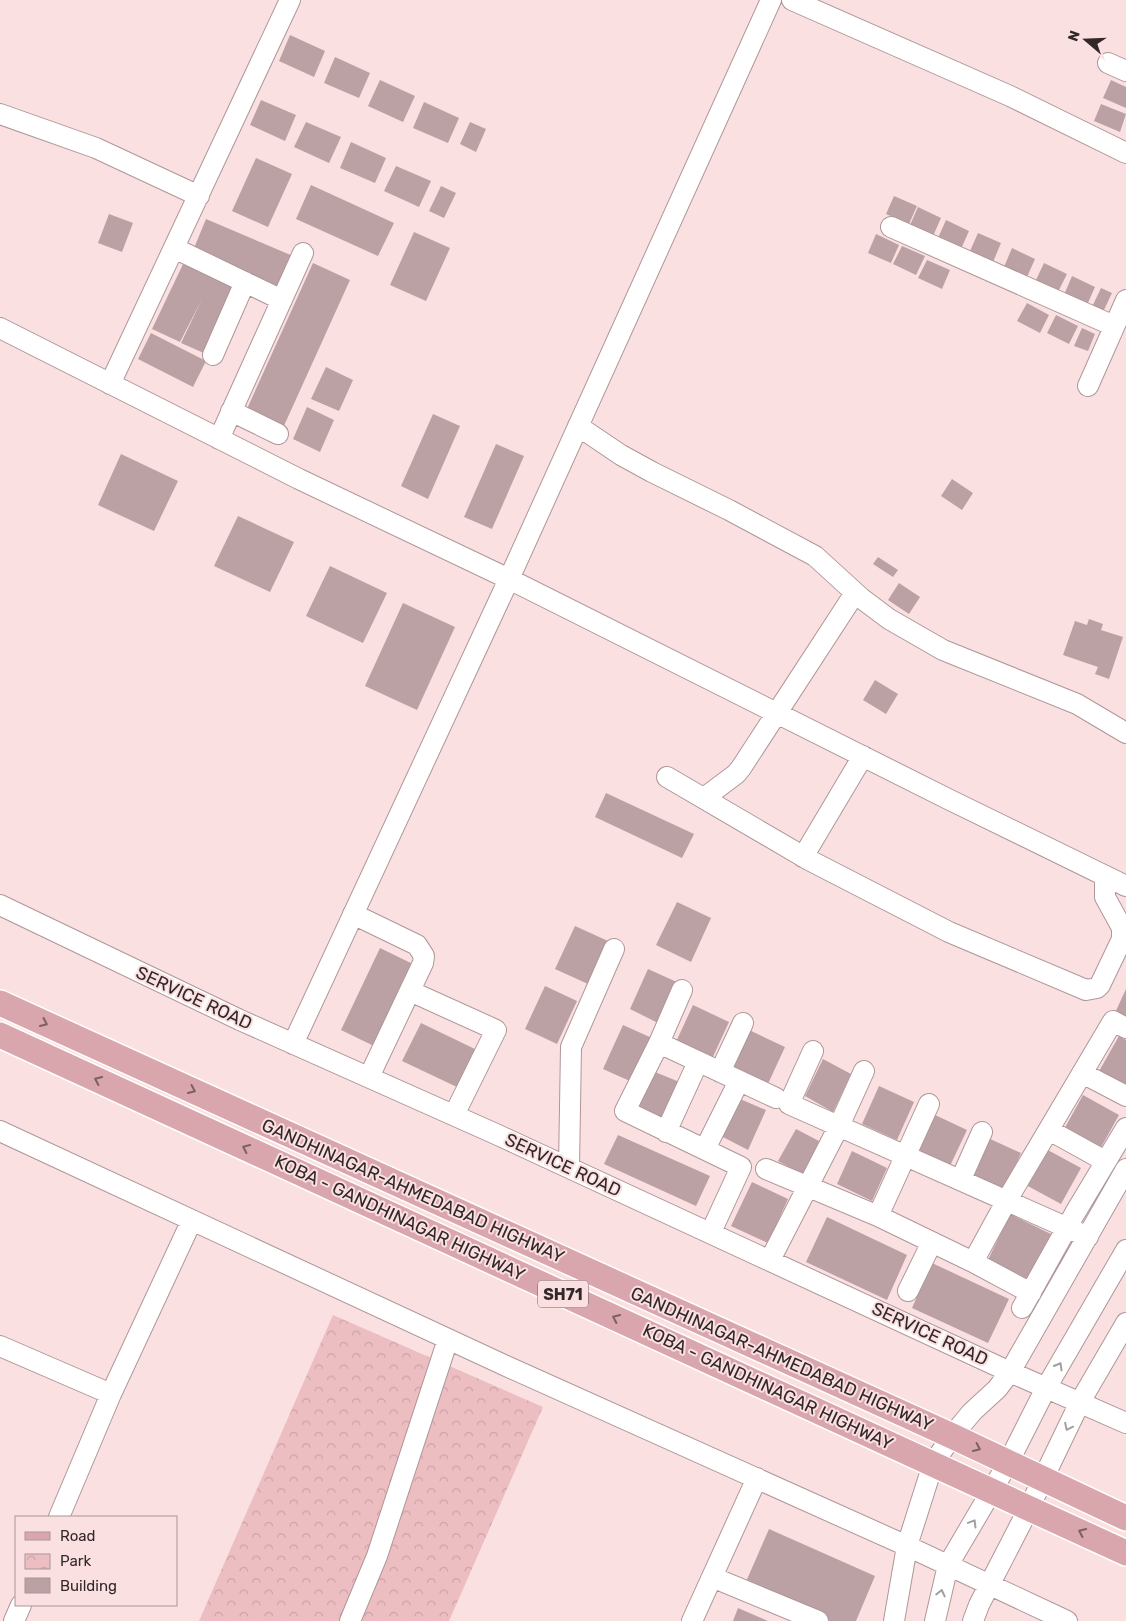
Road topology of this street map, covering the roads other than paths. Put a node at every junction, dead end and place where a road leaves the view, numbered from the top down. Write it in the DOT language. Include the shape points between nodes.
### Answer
graph roads {
  1 [pos="290,0"];
  2 [pos="771,0"];
  3 [pos="792,0"];
  4 [pos="0,114"];
  5 [pos="1126,153"];
  6 [pos="198,196"];
  7 [pos="891,226"];
  8 [pos="174,248"];
  9 [pos="303,253"];
  10 [pos="245,282"];
  11 [pos="282,300"];
  12 [pos="1126,300"];
  13 [pos="1114,326"];
  14 [pos="0,328"];
  15 [pos="213,354"];
  16 [pos="110,384"];
  17 [pos="1088,386"];
  18 [pos="231,411"];
  19 [pos="578,426"];
  20 [pos="278,434"];
  21 [pos="219,438"];
  22 [pos="509,579"];
  23 [pos="855,593"];
  24 [pos="776,713"];
  25 [pos="1126,733"];
  26 [pos="862,756"];
  27 [pos="667,776"];
  28 [pos="704,798"];
  29 [pos="803,857"];
  30 [pos="1105,876"];
  31 [pos="1126,886"];
  32 [pos="0,905"];
  33 [pos="353,914"];
  34 [pos="614,949"];
  35 [pos="682,990"];
  36 [pos="410,991"];
  37 [pos="0,1003"];
  38 [pos="743,1023"];
  39 [pos="1126,1028"];
  40 [pos="0,1035"];
  41 [pos="659,1043"];
  42 [pos="293,1044"];
  43 [pos="813,1051"];
  44 [pos="698,1062"];
  45 [pos="864,1071"];
  46 [pos="720,1072"];
  47 [pos="1082,1073"];
  48 [pos="369,1077"];
  49 [pos="739,1081"];
  50 [pos="1126,1096"];
  51 [pos="776,1098"];
  52 [pos="929,1104"];
  53 [pos="454,1116"];
  54 [pos="839,1126"];
  55 [pos="1126,1128"];
  56 [pos="1049,1130"];
  57 [pos="0,1131"];
  58 [pos="666,1132"];
  59 [pos="982,1132"];
  60 [pos="705,1149"];
  61 [pos="906,1155"];
  62 [pos="1105,1161"];
  63 [pos="569,1167"];
  64 [pos="766,1169"];
  65 [pos="1126,1169"];
  66 [pos="961,1179"];
  67 [pos="808,1187"];
  68 [pos="1007,1200"];
  69 [pos="878,1216"];
  70 [pos="192,1220"];
  71 [pos="1070,1221"];
  72 [pos="1092,1230"];
  73 [pos="711,1232"];
  74 [pos="932,1242"];
  75 [pos="1126,1250"];
  76 [pos="770,1260"];
  77 [pos="973,1262"];
  78 [pos="908,1290"];
  79 [pos="1126,1323"];
  80 [pos="448,1339"];
  81 [pos="0,1346"];
  82 [pos="1010,1372"];
  83 [pos="1046,1388"];
  84 [pos="111,1394"];
  85 [pos="1080,1402"];
  86 [pos="1125,1421"];
  87 [pos="952,1436"];
  88 [pos="1008,1463"];
  89 [pos="934,1464"];
  90 [pos="757,1478"];
  91 [pos="1043,1479"];
  92 [pos="992,1491"];
  93 [pos="1029,1508"];
  94 [pos="58,1516"];
  95 [pos="1126,1518"];
  96 [pos="906,1546"];
  97 [pos="1126,1553"];
  98 [pos="948,1565"];
  99 [pos="712,1577"];
  100 [pos="990,1585"];
  101 [pos="21,1606"];
  102 [pos="14,1621"];
  103 [pos="350,1621"];
  104 [pos="692,1621"];
  105 [pos="818,1621"];
  106 [pos="894,1621"];
  107 [pos="935,1621"];
  108 [pos="973,1621"];
  109 [pos="1067,1621"];
  1 -- 6 [label="street"];
  2 -- 19 [label="street"];
  3 -- 5 [label="street" via="1010,96"];
  4 -- 6 [label="street" via="96,148"];
  6 -- 8 [label="street"];
  7 -- 13 [label="street"];
  8 -- 10 [label="street"];
  8 -- 16 [label="street"];
  9 -- 11 [label="street"];
  10 -- 11 [label="street"];
  10 -- 15 [label="street"];
  11 -- 18 [label="street"];
  12 -- 13 [label="street"];
  13 -- 17 [label="street"];
  14 -- 16 [label="street"];
  16 -- 21 [label="street"];
  18 -- 20 [label="street"];
  18 -- 21 [label="street"];
  19 -- 22 [label="street"];
  19 -- 23 [label="street" via="620,455 815,556"];
  21 -- 22 [label="street"];
  22 -- 24 [label="street"];
  22 -- 33 [label="street"];
  23 -- 24 [label="street"];
  23 -- 25 [label="street" via="889,619 943,650 1077,704"];
  24 -- 26 [label="street"];
  24 -- 28 [label="street" via="736,774"];
  26 -- 29 [label="street"];
  26 -- 30 [label="street"];
  27 -- 28 [label="street"];
  28 -- 29 [label="street"];
  29 -- 30 [label="street" via="949,932 1086,990 1100,985 1122,939 1122,928 1104,897"];
  30 -- 31 [label="street"];
  32 -- 42 [label="street, SERVICE ROAD"];
  33 -- 36 [label="street" via="417,945 421,950 423,963"];
  33 -- 42 [label="street"];
  34 -- 63 [label="street" via="570,1047"];
  35 -- 41 [label="street"];
  36 -- 48 [label="street"];
  36 -- 53 [label="street" via="496,1030"];
  37 -- 87 [label="main road, GANDHINAGAR-AHMEDABAD HIGHWAY / SH71, one-way"];
  38 -- 46 [label="street"];
  39 -- 47 [label="street" via="1114,1021"];
  89 -- 40 [label="main road, KOBA - GANDHINAGAR HIGHWAY / SH71, one-way"];
  41 -- 44 [label="street"];
  41 -- 58 [label="street" via="625,1111"];
  42 -- 48 [label="street, SERVICE ROAD"];
  43 -- 54 [label="street" via="789,1104"];
  44 -- 46 [label="street"];
  44 -- 58 [label="street"];
  45 -- 54 [label="street"];
  46 -- 49 [label="street"];
  47 -- 50 [label="street"];
  47 -- 56 [label="street"];
  48 -- 53 [label="street, SERVICE ROAD"];
  49 -- 51 [label="street"];
  49 -- 60 [label="street"];
  52 -- 61 [label="street"];
  53 -- 63 [label="street, SERVICE ROAD"];
  54 -- 61 [label="street"];
  54 -- 67 [label="street"];
  55 -- 62 [label="street"];
  56 -- 62 [label="street"];
  56 -- 68 [label="street"];
  57 -- 70 [label="street"];
  58 -- 60 [label="street"];
  59 -- 66 [label="street"];
  60 -- 73 [label="street" via="741,1167"];
  61 -- 66 [label="street"];
  61 -- 69 [label="street"];
  62 -- 71 [label="street"];
  63 -- 73 [label="street, SERVICE ROAD"];
  64 -- 67 [label="street"];
  65 -- 72 [label="street"];
  66 -- 68 [label="street"];
  67 -- 69 [label="street"];
  67 -- 76 [label="street"];
  68 -- 71 [label="street"];
  68 -- 77 [label="street"];
  69 -- 74 [label="street"];
  70 -- 80 [label="street"];
  70 -- 84 [label="street"];
  71 -- 72 [label="street"];
  71 -- 77 [label="street" via="1027,1300"];
  72 -- 82 [label="street"];
  73 -- 76 [label="street, SERVICE ROAD"];
  74 -- 77 [label="street"];
  74 -- 78 [label="street"];
  83 -- 75 [label="street, one-way"];
  76 -- 82 [label="street, SERVICE ROAD"];
  79 -- 85 [label="street"];
  80 -- 90 [label="street"];
  80 -- 103 [label="street" via="377,1556"];
  81 -- 84 [label="street"];
  82 -- 83 [label="street, SERVICE ROAD"];
  82 -- 87 [label="street"];
  83 -- 85 [label="street, SERVICE ROAD"];
  83 -- 88 [label="street"];
  84 -- 94 [label="street"];
  85 -- 86 [label="street, SERVICE ROAD"];
  85 -- 91 [label="street, one-way"];
  87 -- 88 [label="main road, GANDHINAGAR-AHMEDABAD HIGHWAY / SH71, one-way"];
  87 -- 89 [label="street"];
  88 -- 91 [label="main road, GANDHINAGAR-AHMEDABAD HIGHWAY / SH71"];
  88 -- 92 [label="street"];
  89 -- 92 [label="main road, KOBA - GANDHINAGAR HIGHWAY / SH71"];
  89 -- 96 [label="street"];
  90 -- 96 [label="street"];
  90 -- 99 [label="street"];
  91 -- 93 [label="street"];
  91 -- 95 [label="main road, GANDHINAGAR-AHMEDABAD HIGHWAY / SH71"];
  92 -- 93 [label="main road, KOBA - GANDHINAGAR HIGHWAY / SH71"];
  98 -- 92 [label="street, one-way"];
  97 -- 93 [label="main road, KOBA - GANDHINAGAR HIGHWAY / SH71, one-way"];
  93 -- 100 [label="street"];
  96 -- 98 [label="street"];
  96 -- 106 [label="street"];
  98 -- 100 [label="street"];
  107 -- 98 [label="street, one-way"];
  99 -- 104 [label="street"];
  99 -- 105 [label="street"];
  100 -- 108 [label="street"];
  100 -- 109 [label="street"];
  101 -- 102 [label="street"];
}
